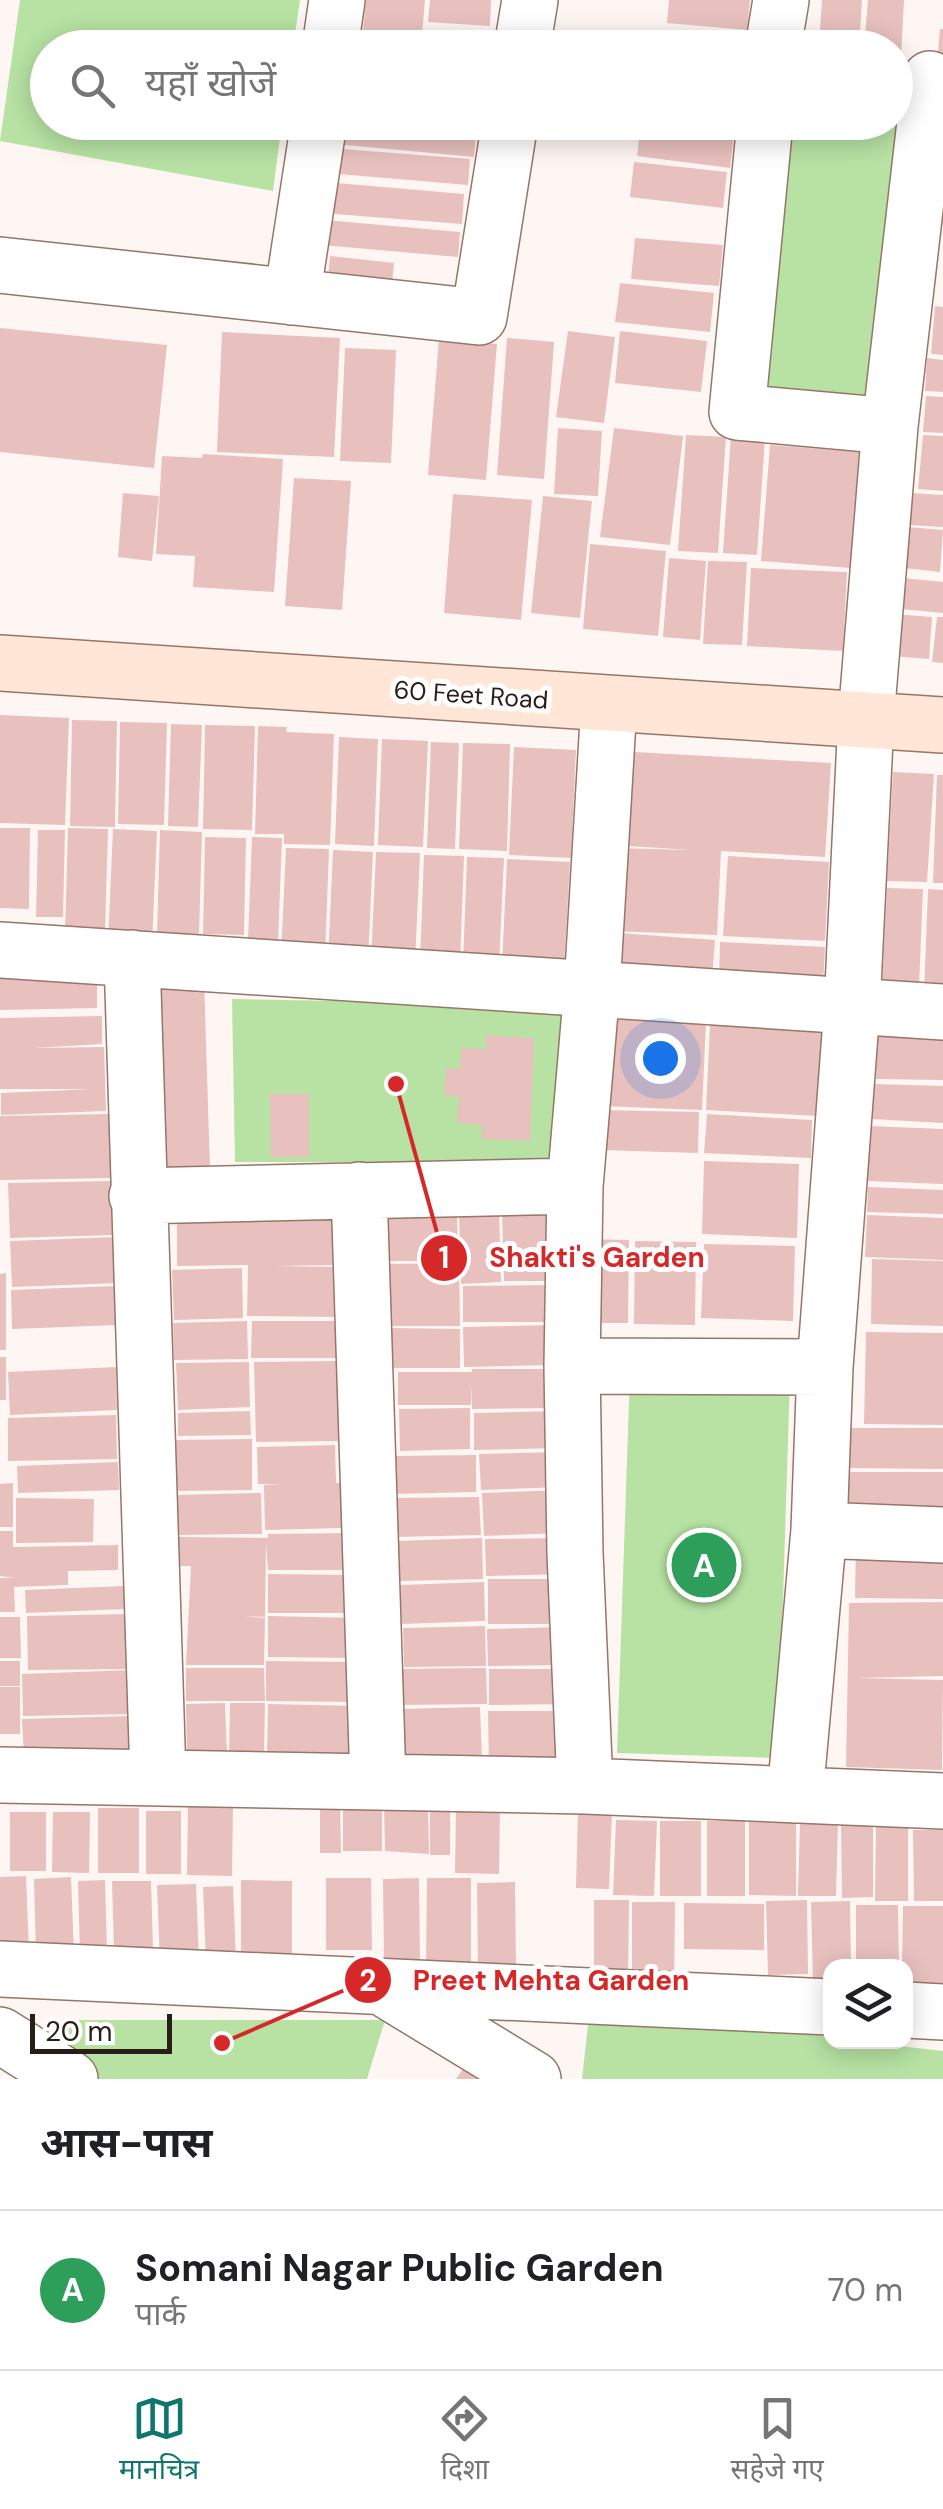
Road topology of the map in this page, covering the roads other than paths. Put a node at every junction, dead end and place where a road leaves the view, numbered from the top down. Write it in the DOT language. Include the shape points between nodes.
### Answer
graph roads {
  1 [pos="337,0"];
  2 [pos="530,0"];
  3 [pos="780,0"];
  4 [pos="333,30"];
  5 [pos="525,30"];
  6 [pos="776,30"];
  7 [pos="923,78"];
  8 [pos="316,140"];
  9 [pos="507,140"];
  10 [pos="763,140"];
  11 [pos="0,266"];
  12 [pos="292,297"];
  13 [pos="890,426"];
  14 [pos="0,663"];
  15 [pos="608,704"];
  16 [pos="866,719"];
  17 [pos="943,725"];
  18 [pos="0,950"];
  19 [pos="132,958"];
  20 [pos="592,988"];
  21 [pos="852,1007"];
  22 [pos="943,1012"];
  23 [pos="575,1186"];
  24 [pos="359,1190"];
  25 [pos="137,1196"];
  26 [pos="572,1366"];
  27 [pos="825,1368"];
  28 [pos="818,1530"];
  29 [pos="943,1534"];
  30 [pos="0,1775"];
  31 [pos="158,1777"];
  32 [pos="378,1782"];
  33 [pos="585,1786"];
  34 [pos="796,1795"];
  35 [pos="943,1802"];
  36 [pos="0,1969"];
  37 [pos="385,1988"];
  38 [pos="823,2007"];
  39 [pos="913,2010"];
  40 [pos="943,2012"];
  41 [pos="0,2035"];
  42 [pos="70,2079"];
  43 [pos="533,2079"];
  1 -- 4 [label="street"];
  2 -- 5 [label="street"];
  3 -- 6 [label="street"];
  7 -- 13 [label="street"];
  8 -- 12 [label="street"];
  9 -- 12 [label="street" via="480,316"];
  10 -- 13 [label="street" via="737,412"];
  11 -- 12 [label="street"];
  13 -- 16 [label="street"];
  14 -- 15 [label="main road, 60 Feet Road"];
  15 -- 16 [label="main road, 60 Feet Road"];
  15 -- 20 [label="street"];
  16 -- 17 [label="main road, 60 Feet Road"];
  16 -- 21 [label="street"];
  18 -- 19 [label="street"];
  19 -- 20 [label="street"];
  19 -- 25 [label="street"];
  20 -- 21 [label="street"];
  20 -- 23 [label="street"];
  21 -- 22 [label="street"];
  21 -- 27 [label="street"];
  23 -- 24 [label="street"];
  23 -- 26 [label="street"];
  24 -- 25 [label="street"];
  24 -- 32 [label="street"];
  25 -- 31 [label="street"];
  26 -- 27 [label="street"];
  26 -- 33 [label="street"];
  27 -- 28 [label="street"];
  28 -- 29 [label="street"];
  28 -- 34 [label="street"];
  30 -- 31 [label="street"];
  31 -- 32 [label="street"];
  32 -- 33 [label="street"];
  33 -- 34 [label="street"];
  34 -- 35 [label="street"];
  36 -- 37 [label="street"];
  37 -- 38 [label="street"];
  37 -- 43 [label="street"];
  39 -- 40 [label="street"];
  41 -- 42 [label="street"];
}
